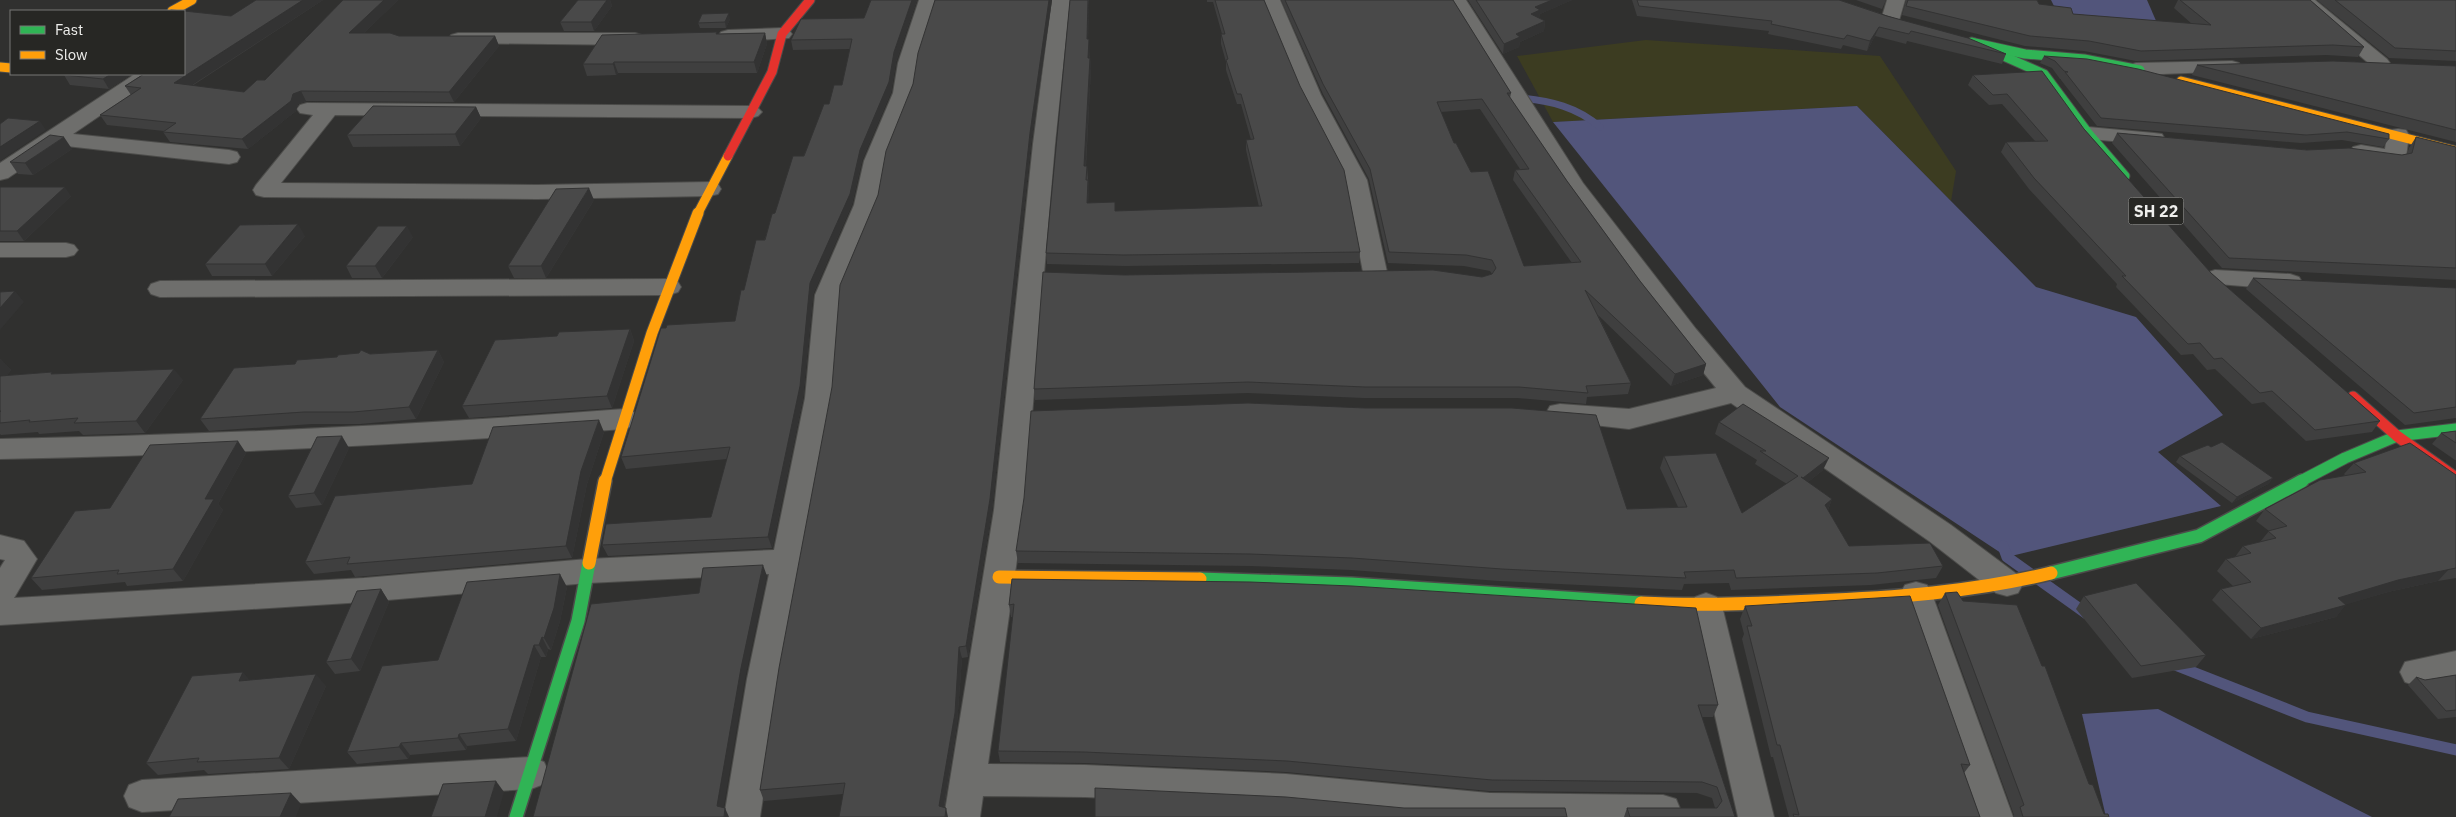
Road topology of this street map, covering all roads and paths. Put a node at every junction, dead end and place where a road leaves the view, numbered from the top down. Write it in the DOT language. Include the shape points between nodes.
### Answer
graph roads {
  1 [pos="192,0"];
  2 [pos="810,0"];
  3 [pos="928,0"];
  4 [pos="1061,0"];
  5 [pos="1271,0"];
  6 [pos="1457,0"];
  7 [pos="1896,0"];
  8 [pos="2304,0"];
  9 [pos="174,10"];
  10 [pos="1891,20"];
  11 [pos="782,34"];
  12 [pos="705,37"];
  13 [pos="441,38"];
  14 [pos="657,39"];
  15 [pos="2354,63"];
  16 [pos="2252,66"];
  17 [pos="2136,69"];
  18 [pos="147,75"];
  19 [pos="751,112"];
  20 [pos="2088,134"];
  21 [pos="2398,135"];
  22 [pos="55,138"];
  23 [pos="2175,141"];
  24 [pos="2342,149"];
  25 [pos="2456,151"];
  26 [pos="229,157"];
  27 [pos="0,172"];
  28 [pos="2132,184"];
  29 [pos="710,189"];
  30 [pos="0,250"];
  31 [pos="66,250"];
  32 [pos="1375,272"];
  33 [pos="2217,280"];
  34 [pos="2311,283"];
  35 [pos="669,287"];
  36 [pos="160,289"];
  37 [pos="2346,392"];
  38 [pos="1735,393"];
  39 [pos="1539,412"];
  40 [pos="624,419"];
  41 [pos="2456,429"];
  42 [pos="2397,436"];
  43 [pos="0,449"];
  44 [pos="2456,478"];
  45 [pos="0,547"];
  46 [pos="786,561"];
  47 [pos="588,571"];
  48 [pos="999,577"];
  49 [pos="2007,584"];
  50 [pos="1916,594"];
  51 [pos="0,595"];
  52 [pos="1706,606"];
  53 [pos="0,612"];
  54 [pos="2456,665"];
  55 [pos="2417,672"];
  56 [pos="531,773"];
  57 [pos="968,780"];
  58 [pos="142,796"];
  59 [pos="1400,808"];
  60 [pos="1698,811"];
  61 [pos="1604,814"];
  62 [pos="516,817"];
  63 [pos="742,817"];
  64 [pos="962,817"];
  65 [pos="1756,817"];
  66 [pos="1995,817"];
  1 -- 9 [label="street"];
  2 -- 11 [label="street"];
  3 -- 46 [label="street" via="902,93 875,161 866,205 828,295 818,398"];
  4 -- 48 [label="street" via="1029,411"];
  5 -- 32 [label="street" via="1311,95 1356,180"];
  6 -- 38 [label="street" via="1574,186"];
  7 -- 10 [label="street"];
  8 -- 15 [label="street" via="2390,64"];
  11 -- 12 [label="street"];
  11 -- 19 [label="street" via="772,72"];
  13 -- 14 [label="street"];
  16 -- 17 [label="street"];
  17 -- 20 [label="street, SH 22" via="2084,58 2025,54 1967,41 2044,74"];
  17 -- 21 [label="street"];
  18 -- 22 [label="street"];
  19 -- 29 [label="street"];
  19 -- 29 [label="street" via="318,110 264,190 537,192"];
  20 -- 23 [label="street"];
  20 -- 28 [label="street, SH 22"];
  21 -- 24 [label="street" via="2395,157"];
  21 -- 25 [label="street"];
  22 -- 26 [label="street"];
  22 -- 27 [label="street"];
  29 -- 35 [label="street" via="692,224"];
  30 -- 31 [label="street"];
  33 -- 34 [label="street"];
  35 -- 36 [label="street"];
  35 -- 40 [label="street"];
  37 -- 42 [label="street"];
  38 -- 39 [label="street" via="1629,419"];
  38 -- 49 [label="street" via="1940,533"];
  40 -- 43 [label="street" via="420,434"];
  40 -- 47 [label="street" via="604,484"];
  41 -- 42 [label="street"];
  42 -- 44 [label="street"];
  42 -- 49 [label="street" via="2345,458 2198,536"];
  45 -- 51 [label="street" via="13,548 22,559"];
  46 -- 47 [label="street"];
  46 -- 63 [label="street"];
  47 -- 53 [label="street" via="364,590"];
  47 -- 56 [label="street" via="578,621"];
  48 -- 52 [label="street" via="1296,582"];
  48 -- 57 [label="street"];
  49 -- 50 [label="street"];
  50 -- 52 [label="street"];
  50 -- 66 [label="street"];
  52 -- 65 [label="street"];
  54 -- 55 [label="street"];
  56 -- 58 [label="street"];
  56 -- 62 [label="street"];
  57 -- 59 [label="street" via="1276,789"];
  57 -- 64 [label="street"];
  59 -- 61 [label="street"];
  60 -- 61 [label="street"];
}
